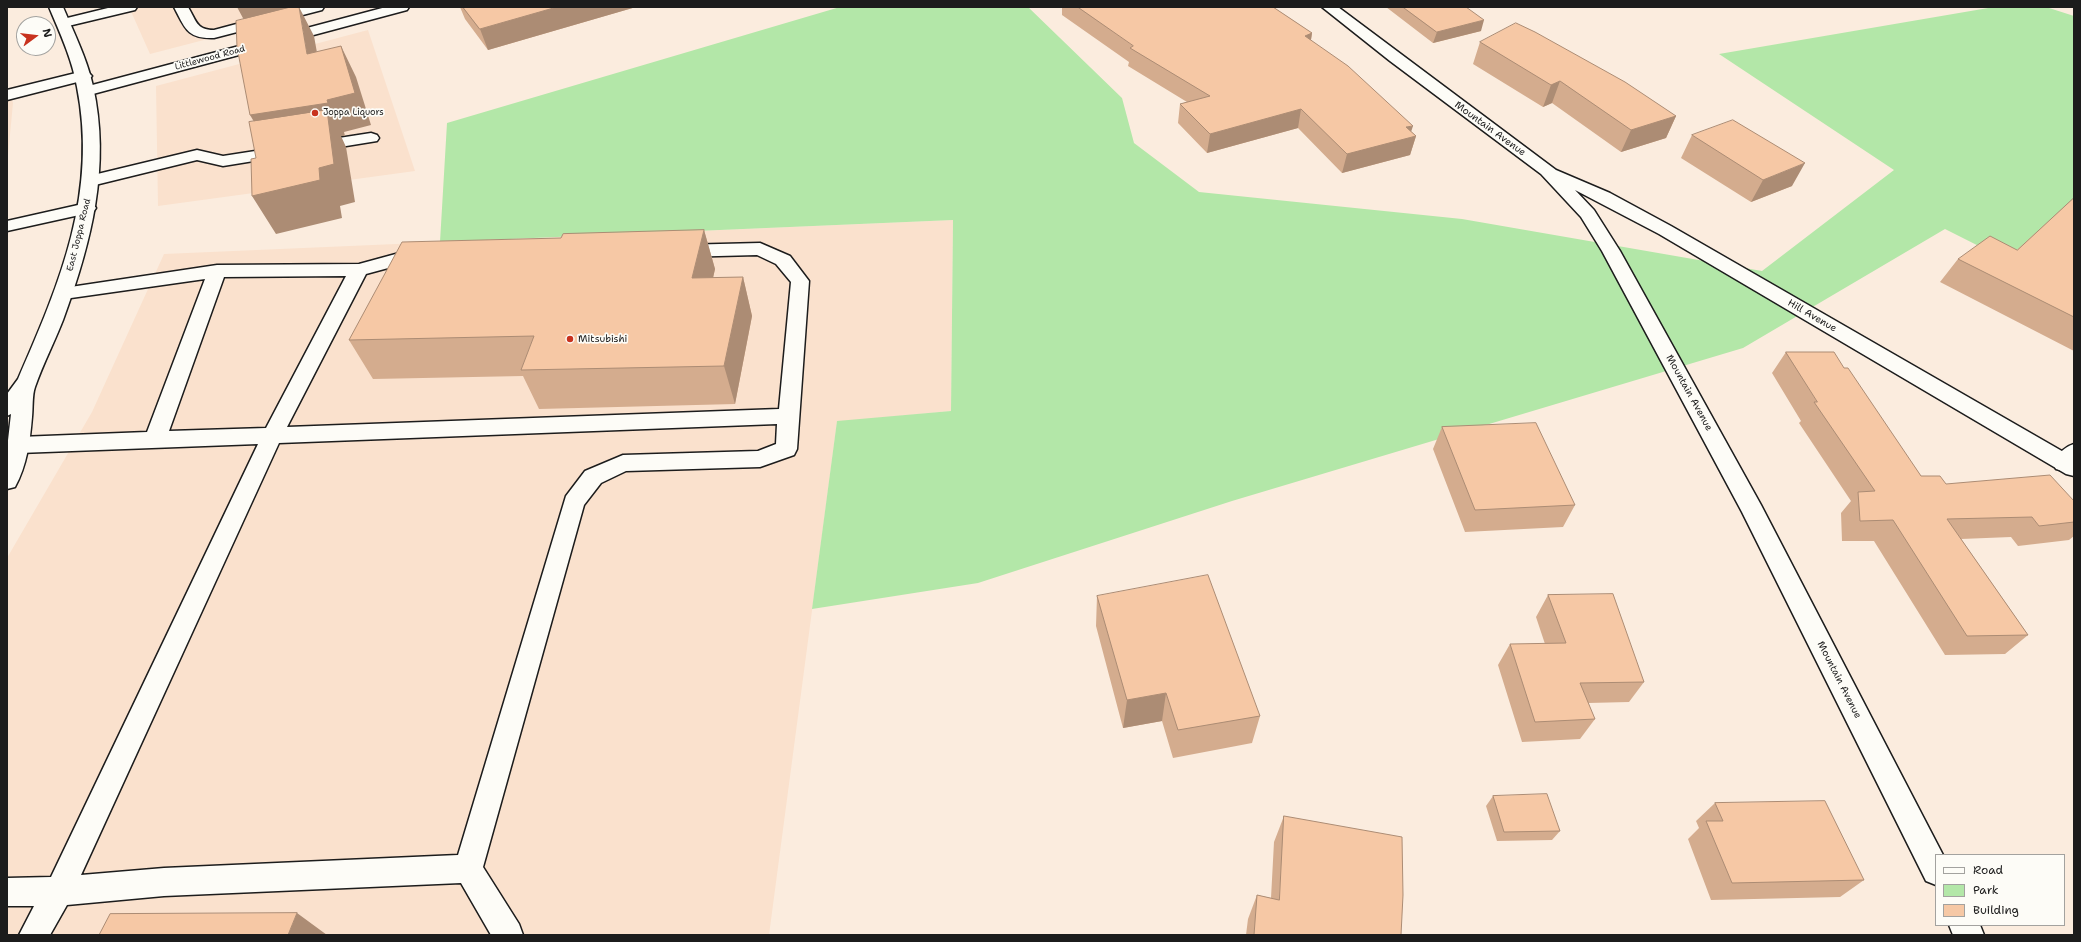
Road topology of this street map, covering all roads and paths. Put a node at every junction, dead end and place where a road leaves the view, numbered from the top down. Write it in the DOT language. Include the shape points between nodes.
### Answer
graph roads {
  1 [pos="56,7"];
  2 [pos="130,7"];
  3 [pos="182,7"];
  4 [pos="317,7"];
  5 [pos="402,7"];
  6 [pos="1329,7"];
  7 [pos="64,23"];
  8 [pos="86,83"];
  9 [pos="7,95"];
  10 [pos="371,138"];
  11 [pos="1547,170"];
  12 [pos="91,181"];
  13 [pos="87,208"];
  14 [pos="7,226"];
  15 [pos="657,251"];
  16 [pos="443,257"];
  17 [pos="358,270"];
  18 [pos="217,271"];
  19 [pos="64,293"];
  20 [pos="24,388"];
  21 [pos="7,408"];
  22 [pos="788,416"];
  23 [pos="272,436"];
  24 [pos="155,440"];
  25 [pos="18,446"];
  26 [pos="2071,461"];
  27 [pos="7,481"];
  28 [pos="468,869"];
  29 [pos="1935,869"];
  30 [pos="59,891"];
  31 [pos="7,892"];
  32 [pos="1964,926"];
  33 [pos="34,935"];
  34 [pos="508,935"];
  35 [pos="1969,935"];
  1 -- 7 [label="street, East Joppa Road"];
  2 -- 7 [label="street"];
  3 -- 4 [label="street" via="195,32 201,35 214,34"];
  5 -- 8 [label="street, Littlewood Road"];
  6 -- 11 [label="street, Mountain Avenue"];
  7 -- 8 [label="street, East Joppa Road"];
  8 -- 9 [label="street, Littlewood Road"];
  8 -- 12 [label="street, East Joppa Road" via="93,133"];
  10 -- 12 [label="street" via="223,161 197,155"];
  11 -- 26 [label="street, Hill Avenue" via="1665,230"];
  11 -- 29 [label="street, Mountain Avenue" via="1588,214 1615,258 1753,511"];
  12 -- 13 [label="street, East Joppa Road"];
  13 -- 14 [label="street"];
  13 -- 19 [label="street, East Joppa Road"];
  15 -- 22 [label="street" via="760,249 783,260 800,281"];
  16 -- 17 [label="street" via="403,258"];
  17 -- 18 [label="street"];
  17 -- 23 [label="street"];
  18 -- 19 [label="street"];
  18 -- 24 [label="street"];
  19 -- 20 [label="street, East Joppa Road"];
  20 -- 21 [label="street, East Joppa Road"];
  20 -- 25 [label="street, East Joppa Road"];
  22 -- 23 [label="street"];
  22 -- 28 [label="street" via="786,449 760,459 623,463 593,477 574,502"];
  23 -- 24 [label="street"];
  23 -- 30 [label="street"];
  24 -- 25 [label="street"];
  25 -- 27 [label="street, East Joppa Road"];
  28 -- 30 [label="street" via="164,882"];
  28 -- 34 [label="street"];
  30 -- 31 [label="street"];
  30 -- 33 [label="street"];
  32 -- 35 [label="street"];
}
